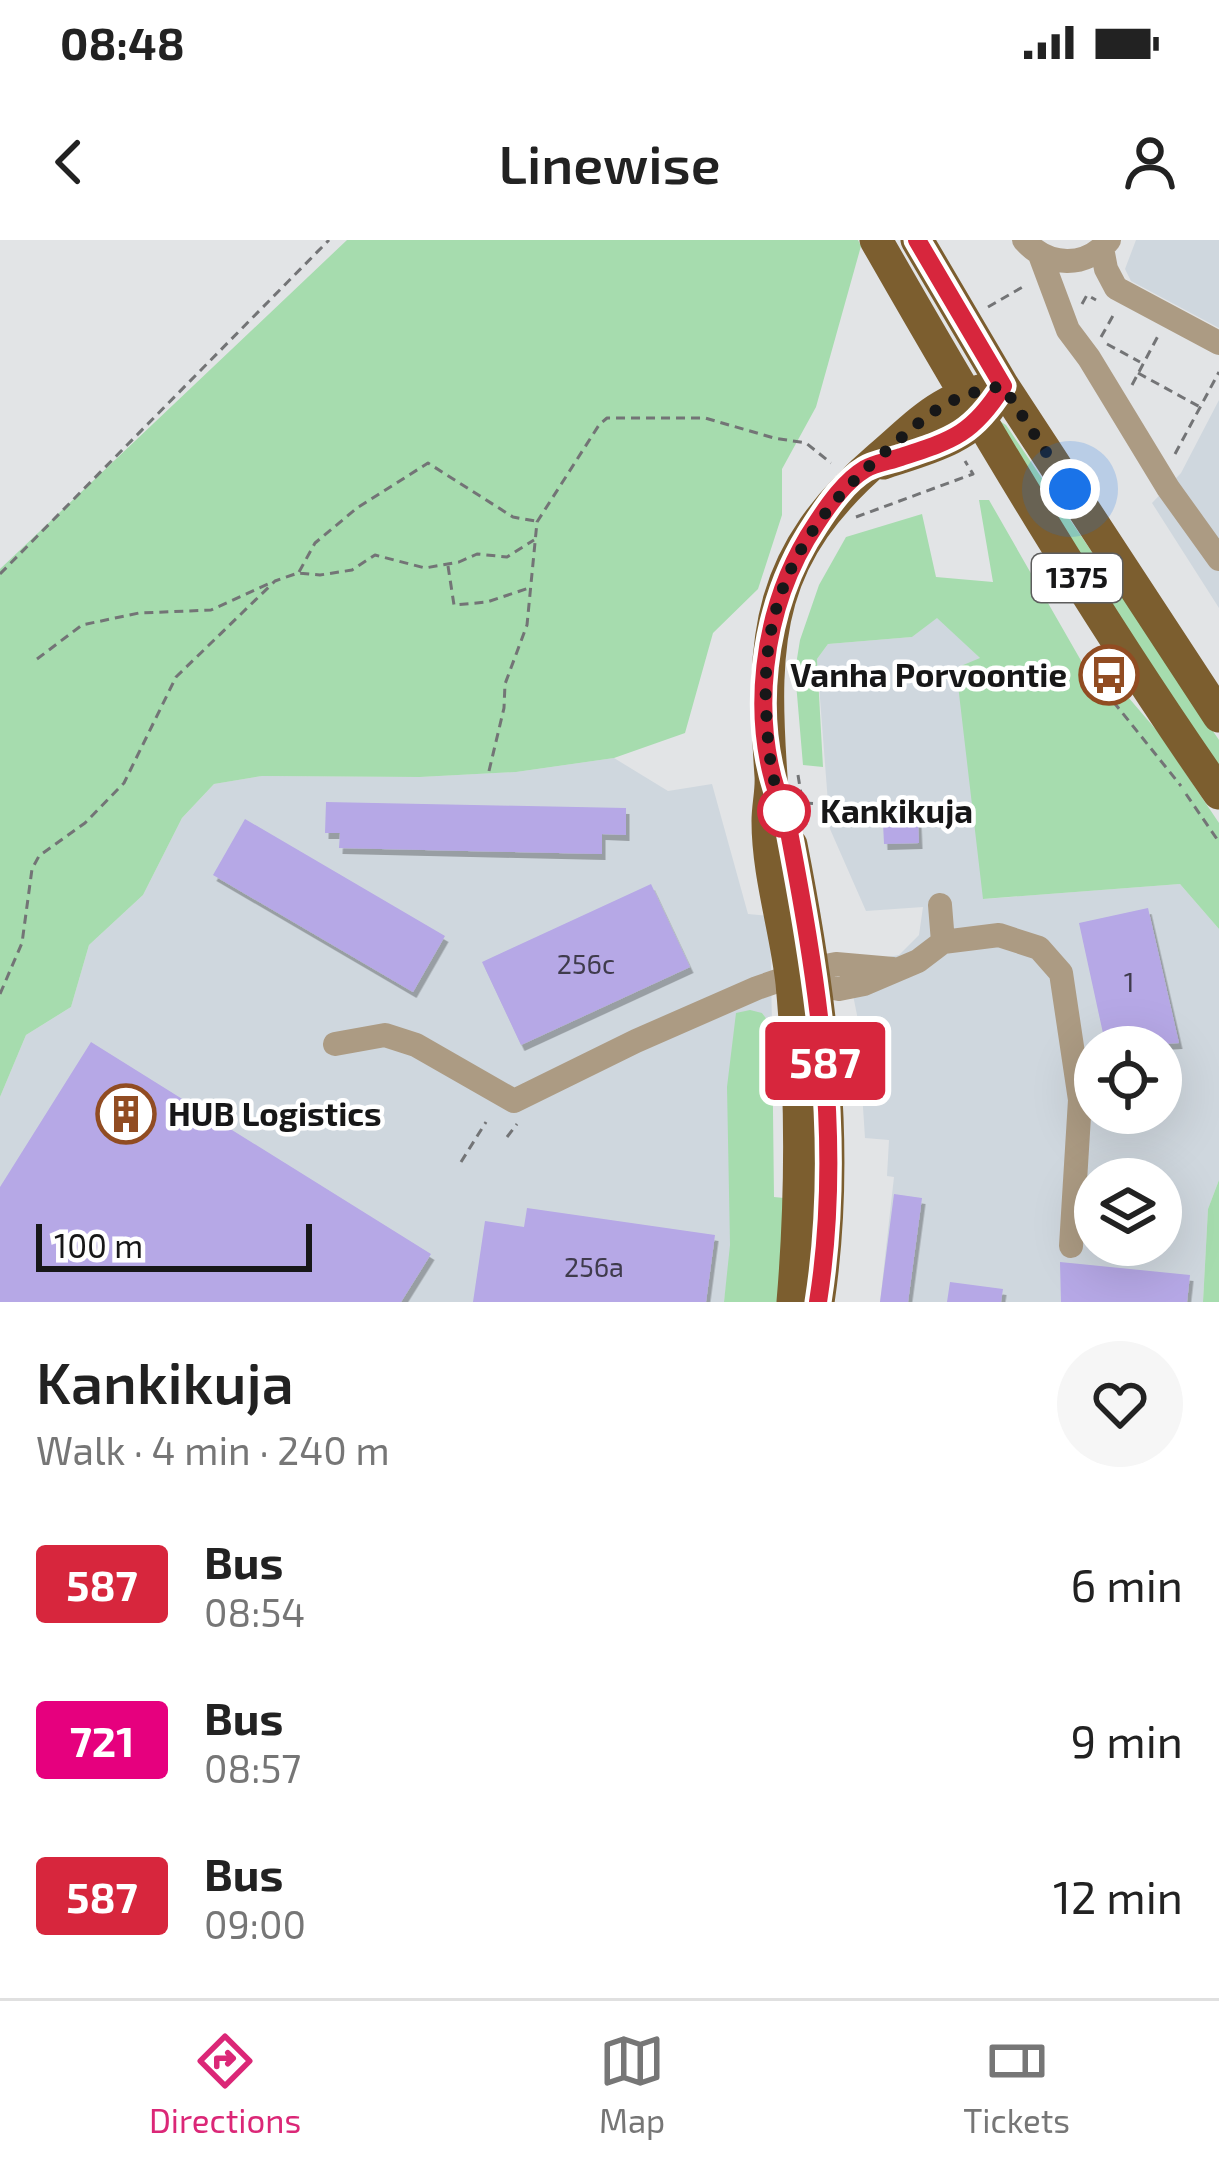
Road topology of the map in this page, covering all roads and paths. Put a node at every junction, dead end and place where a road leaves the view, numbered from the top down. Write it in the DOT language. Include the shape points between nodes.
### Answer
graph roads {
  1 [pos="329,240"];
  2 [pos="876,240"];
  3 [pos="917,240"];
  4 [pos="1106,244"];
  5 [pos="1032,248"];
  6 [pos="1025,286"];
  7 [pos="986,308"];
  8 [pos="1115,310"];
  9 [pos="1159,334"];
  10 [pos="1219,344"];
  11 [pos="1144,364"];
  12 [pos="1219,372"];
  13 [pos="1138,373"];
  14 [pos="1003,386"];
  15 [pos="1128,392"];
  16 [pos="972,407"];
  17 [pos="1200,407"];
  18 [pos="1172,461"];
  19 [pos="850,466"];
  20 [pos="973,474"];
  21 [pos="851,520"];
  22 [pos="537,522"];
  23 [pos="534,540"];
  24 [pos="1219,559"];
  25 [pos="448,564"];
  26 [pos="298,573"];
  27 [pos="0,574"];
  28 [pos="275,581"];
  29 [pos="532,587"];
  30 [pos="38,659"];
  31 [pos="1104,690"];
  32 [pos="1219,716"];
  33 [pos="488,771"];
  34 [pos="784,774"];
  35 [pos="1219,793"];
  36 [pos="802,803"];
  37 [pos="825,804"];
  38 [pos="808,836"];
  39 [pos="1219,842"];
  40 [pos="940,904"];
  41 [pos="943,942"];
  42 [pos="808,978"];
  43 [pos="0,994"];
  44 [pos="335,1044"];
  45 [pos="486,1122"];
  46 [pos="461,1162"];
  47 [pos="1071,1246"];
  48 [pos="793,1302"];
  49 [pos="818,1302"];
  1 -- 27 [label="path"];
  2 -- 16 [label="main road, 1375"];
  3 -- 14 [label="main road, 1375"];
  4 -- 5 [label="street" via="1072,262"];
  4 -- 10 [label="street" via="1116,288"];
  5 -- 24 [label="street" via="1068,331"];
  6 -- 7 [label="path"];
  8 -- 11 [label="path" via="1099,342"];
  9 -- 11 [label="path"];
  11 -- 13 [label="path"];
  12 -- 17 [label="path"];
  13 -- 15 [label="path"];
  13 -- 17 [label="path"];
  14 -- 16 [label="main road"];
  14 -- 32 [label="main road, 1375"];
  16 -- 19 [label="main road" via="935,408"];
  16 -- 35 [label="main road, 1375"];
  17 -- 18 [label="path"];
  19 -- 22 [label="path" via="806,442 705,418 607,418"];
  19 -- 34 [label="main road" via="779,597 766,665"];
  20 -- 21 [label="path"];
  22 -- 23 [label="path"];
  22 -- 26 [label="path" via="513,517 428,463 315,543"];
  23 -- 25 [label="path" via="507,556 477,554"];
  23 -- 29 [label="path"];
  25 -- 26 [label="path" via="425,568 375,555 352,570"];
  25 -- 29 [label="path" via="454,605"];
  26 -- 28 [label="path"];
  28 -- 30 [label="path" via="211,610 82,625"];
  28 -- 43 [label="path" via="176,676 124,783 39,856 22,943"];
  29 -- 33 [label="path"];
  31 -- 39 [label="path"];
  34 -- 36 [label="path"];
  34 -- 42 [label="main road" via="768,822"];
  36 -- 37 [label="path"];
  36 -- 38 [label="path"];
  40 -- 41 [label="street"];
  41 -- 42 [label="street" via="864,984 838,989"];
  41 -- 47 [label="street" via="999,934 1039,948 1061,973 1080,1100"];
  42 -- 44 [label="street" via="757,988 514,1101 385,1035"];
  42 -- 48 [label="main road"];
  42 -- 49 [label="main road" via="825,1057 829,1204"];
  45 -- 46 [label="path"];
}
